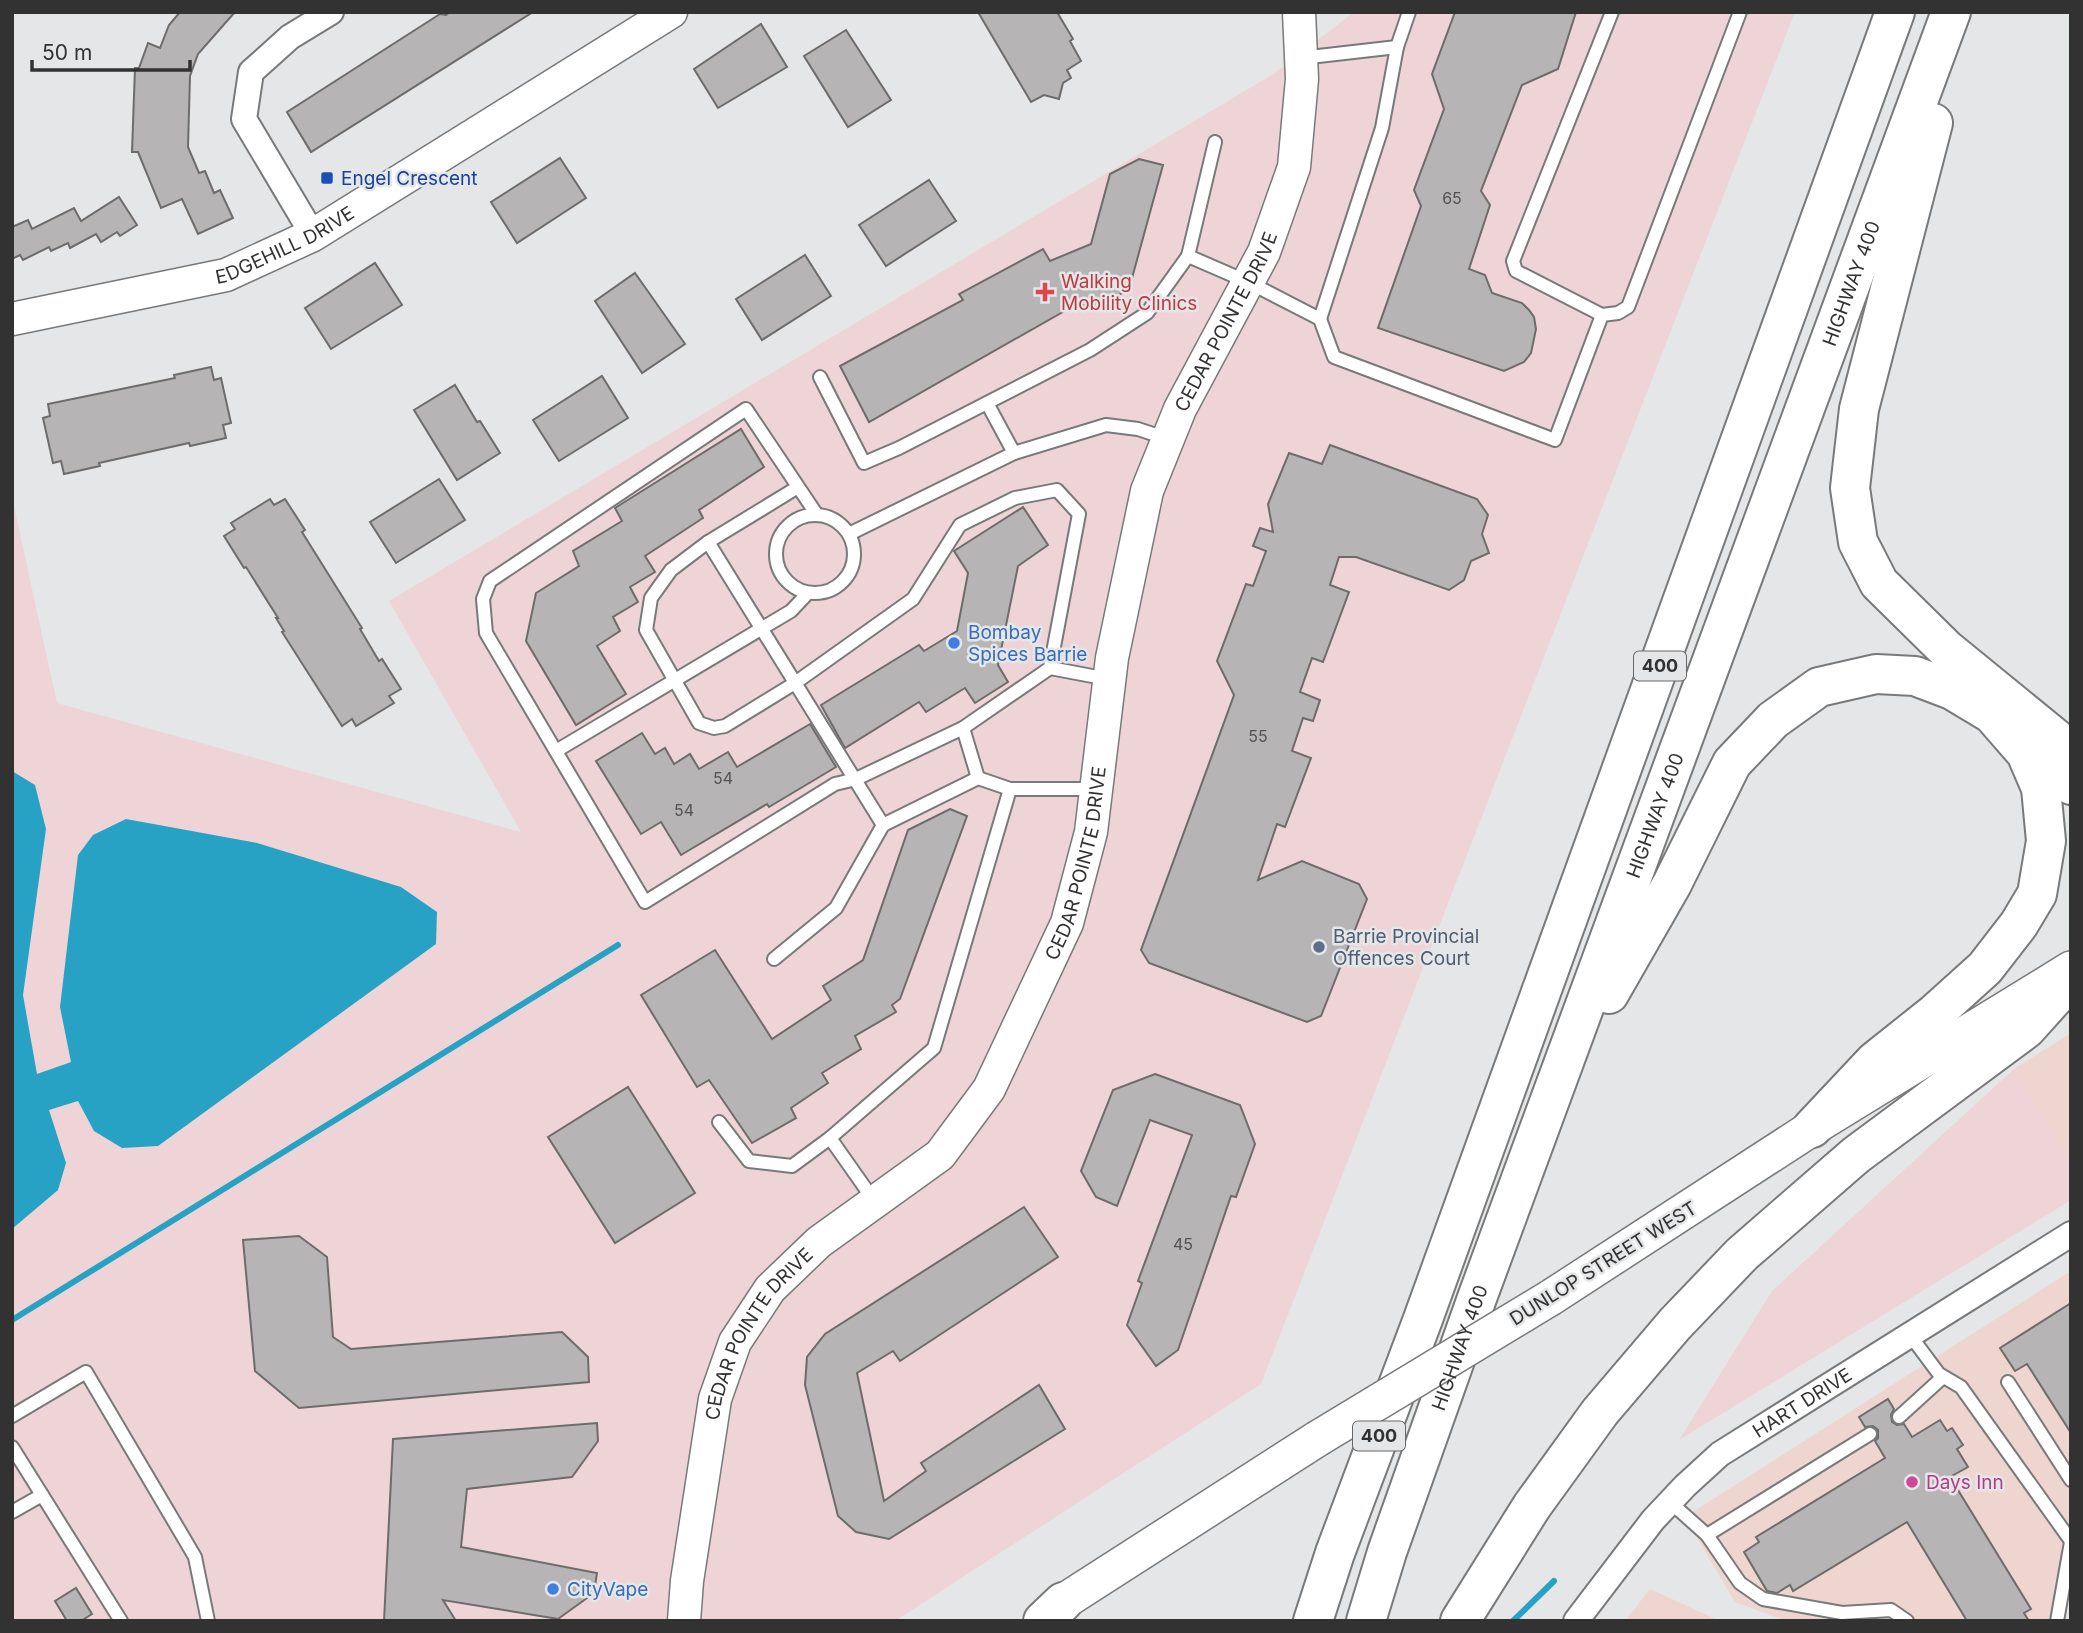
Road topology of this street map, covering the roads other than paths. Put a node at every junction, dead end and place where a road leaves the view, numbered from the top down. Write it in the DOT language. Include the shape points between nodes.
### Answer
graph roads {
  1 [pos="331,12"];
  2 [pos="1299,12"];
  3 [pos="1409,12"];
  4 [pos="1612,12"];
  5 [pos="1740,12"];
  6 [pos="1895,12"];
  7 [pos="1951,12"];
  8 [pos="1961,12"];
  9 [pos="668,13"];
  10 [pos="1396,47"];
  11 [pos="1301,58"];
  12 [pos="1215,142"];
  13 [pos="313,234"];
  14 [pos="1188,256"];
  15 [pos="1248,282"];
  16 [pos="1602,315"];
  17 [pos="1320,318"];
  18 [pos="12,319"];
  19 [pos="820,377"];
  20 [pos="987,403"];
  21 [pos="1168,439"];
  22 [pos="1014,453"];
  23 [pos="798,487"];
  24 [pos="817,515"];
  25 [pos="849,534"];
  26 [pos="708,542"];
  27 [pos="808,593"];
  28 [pos="762,629"];
  29 [pos="1050,668"];
  30 [pos="675,680"];
  31 [pos="1110,680"];
  32 [pos="795,683"];
  33 [pos="2027,715"];
  34 [pos="963,728"];
  35 [pos="556,751"];
  36 [pos="2071,751"];
  37 [pos="978,778"];
  38 [pos="856,779"];
  39 [pos="2071,785"];
  40 [pos="1010,789"];
  41 [pos="1096,789"];
  42 [pos="883,825"];
  43 [pos="774,959"];
  44 [pos="2071,969"];
  45 [pos="2071,978"];
  46 [pos="1554,1090"];
  47 [pos="719,1122"];
  48 [pos="1812,1128"];
  49 [pos="830,1138"];
  50 [pos="875,1202"];
  51 [pos="2071,1234"];
  52 [pos="1910,1335"];
  53 [pos="1942,1377"];
  54 [pos="2008,1382"];
  55 [pos="12,1416"];
  56 [pos="1899,1417"];
  57 [pos="1870,1434"];
  58 [pos="12,1447"];
  59 [pos="2071,1480"];
  60 [pos="42,1495"];
  61 [pos="1670,1502"];
  62 [pos="12,1512"];
  63 [pos="1707,1535"];
  64 [pos="2071,1542"];
  65 [pos="1335,1553"];
  66 [pos="1053,1611"];
  67 [pos="121,1621"];
  68 [pos="208,1621"];
  69 [pos="684,1621"];
  70 [pos="1300,1621"];
  71 [pos="1313,1621"];
  72 [pos="1366,1621"];
  73 [pos="1460,1621"];
  74 [pos="1576,1621"];
  75 [pos="1907,1621"];
  76 [pos="2057,1621"];
  1 -- 13 [label="street" via="290,37 251,72 244,119"];
  2 -- 11 [label="street, CEDAR POINTE DRIVE"];
  3 -- 10 [label="lane"];
  4 -- 16 [label="lane" via="1513,261 1516,271 1527,278"];
  5 -- 16 [label="lane" via="1628,307"];
  6 -- 65 [label="highway, 400"];
  7 -- 46 [label="highway, HIGHWAY 400 / 400"];
  8 -- 33 [label="highway" via="1859,409 1850,488 1858,542 1879,583 1946,649"];
  9 -- 13 [label="street, EDGEHILL DRIVE"];
  10 -- 11 [label="lane"];
  10 -- 17 [label="lane" via="1382,128"];
  11 -- 15 [label="street, CEDAR POINTE DRIVE" via="1294,167 1264,252"];
  12 -- 14 [label="lane"];
  13 -- 18 [label="street, EDGEHILL DRIVE" via="226,275"];
  14 -- 15 [label="lane"];
  14 -- 20 [label="lane" via="1147,313 1090,350"];
  15 -- 17 [label="lane"];
  15 -- 21 [label="street, CEDAR POINTE DRIVE"];
  16 -- 17 [label="lane" via="1555,440 1334,357"];
  19 -- 20 [label="lane" via="864,463"];
  20 -- 22 [label="lane"];
  21 -- 22 [label="lane" via="1106,425"];
  21 -- 31 [label="street, CEDAR POINTE DRIVE" via="1147,491"];
  22 -- 25 [label="lane"];
  23 -- 24 [label="lane"];
  23 -- 26 [label="lane"];
  23 -- 35 [label="lane" via="746,409 490,581 482,599 486,633"];
  24 -- 25 [label="lane" via="841,525"];
  24 -- 27 [label="lane" via="804,517 783,532 776,557 786,580"];
  25 -- 27 [label="lane" via="854,559 843,582 821,593"];
  26 -- 28 [label="lane"];
  26 -- 30 [label="lane" via="671,570 651,598 646,630"];
  27 -- 28 [label="lane" via="791,611"];
  28 -- 30 [label="lane"];
  28 -- 32 [label="lane"];
  29 -- 31 [label="lane"];
  29 -- 32 [label="lane" via="1079,514 1057,490 1015,498 960,524 913,599"];
  29 -- 34 [label="lane"];
  30 -- 32 [label="lane" via="699,723 714,728 725,726"];
  30 -- 35 [label="lane"];
  31 -- 41 [label="street, CEDAR POINTE DRIVE"];
  32 -- 38 [label="lane"];
  33 -- 36 [label="highway"];
  33 -- 39 [label="highway"];
  34 -- 37 [label="lane"];
  34 -- 38 [label="lane"];
  35 -- 38 [label="lane" via="645,902 835,784"];
  37 -- 40 [label="lane"];
  37 -- 42 [label="lane"];
  38 -- 42 [label="lane"];
  40 -- 41 [label="lane"];
  40 -- 49 [label="lane" via="934,1048"];
  41 -- 50 [label="street, CEDAR POINTE DRIVE" via="1091,832 1067,923 989,1089 940,1155"];
  42 -- 43 [label="lane" via="836,908"];
  44 -- 48 [label="main road, DUNLOP STREET WEST"];
  45 -- 73 [label="highway" via="2026,1029 1856,1155 1742,1254 1675,1324 1601,1412 1532,1506"];
  46 -- 48 [label="highway" via="1672,884 1732,763 1773,720 1819,687 1876,674 1915,676 1952,690 1992,714 2026,753 2041,788 2046,841 2037,894 1985,968 1875,1061"];
  46 -- 72 [label="highway, HIGHWAY 400 / 400" via="1431,1426"];
  47 -- 49 [label="lane" via="749,1161 792,1166"];
  48 -- 66 [label="main road, DUNLOP STREET WEST, bridge"];
  49 -- 50 [label="lane"];
  50 -- 69 [label="street, CEDAR POINTE DRIVE" via="818,1242 770,1289 735,1342 715,1399"];
  51 -- 52 [label="street, HART DRIVE"];
  52 -- 53 [label="lane"];
  52 -- 61 [label="street, HART DRIVE" via="1720,1454"];
  53 -- 56 [label="lane"];
  53 -- 64 [label="lane" via="1961,1387"];
  54 -- 59 [label="lane"];
  55 -- 68 [label="lane" via="86,1372 195,1557"];
  57 -- 63 [label="lane"];
  58 -- 60 [label="lane"];
  60 -- 62 [label="lane"];
  60 -- 67 [label="lane"];
  61 -- 63 [label="lane"];
  61 -- 74 [label="street, HART DRIVE"];
  63 -- 75 [label="lane" via="1740,1583 1763,1599 1842,1613 1891,1610"];
  64 -- 76 [label="lane"];
  65 -- 70 [label="highway"];
  65 -- 71 [label="highway, 400"];
}
